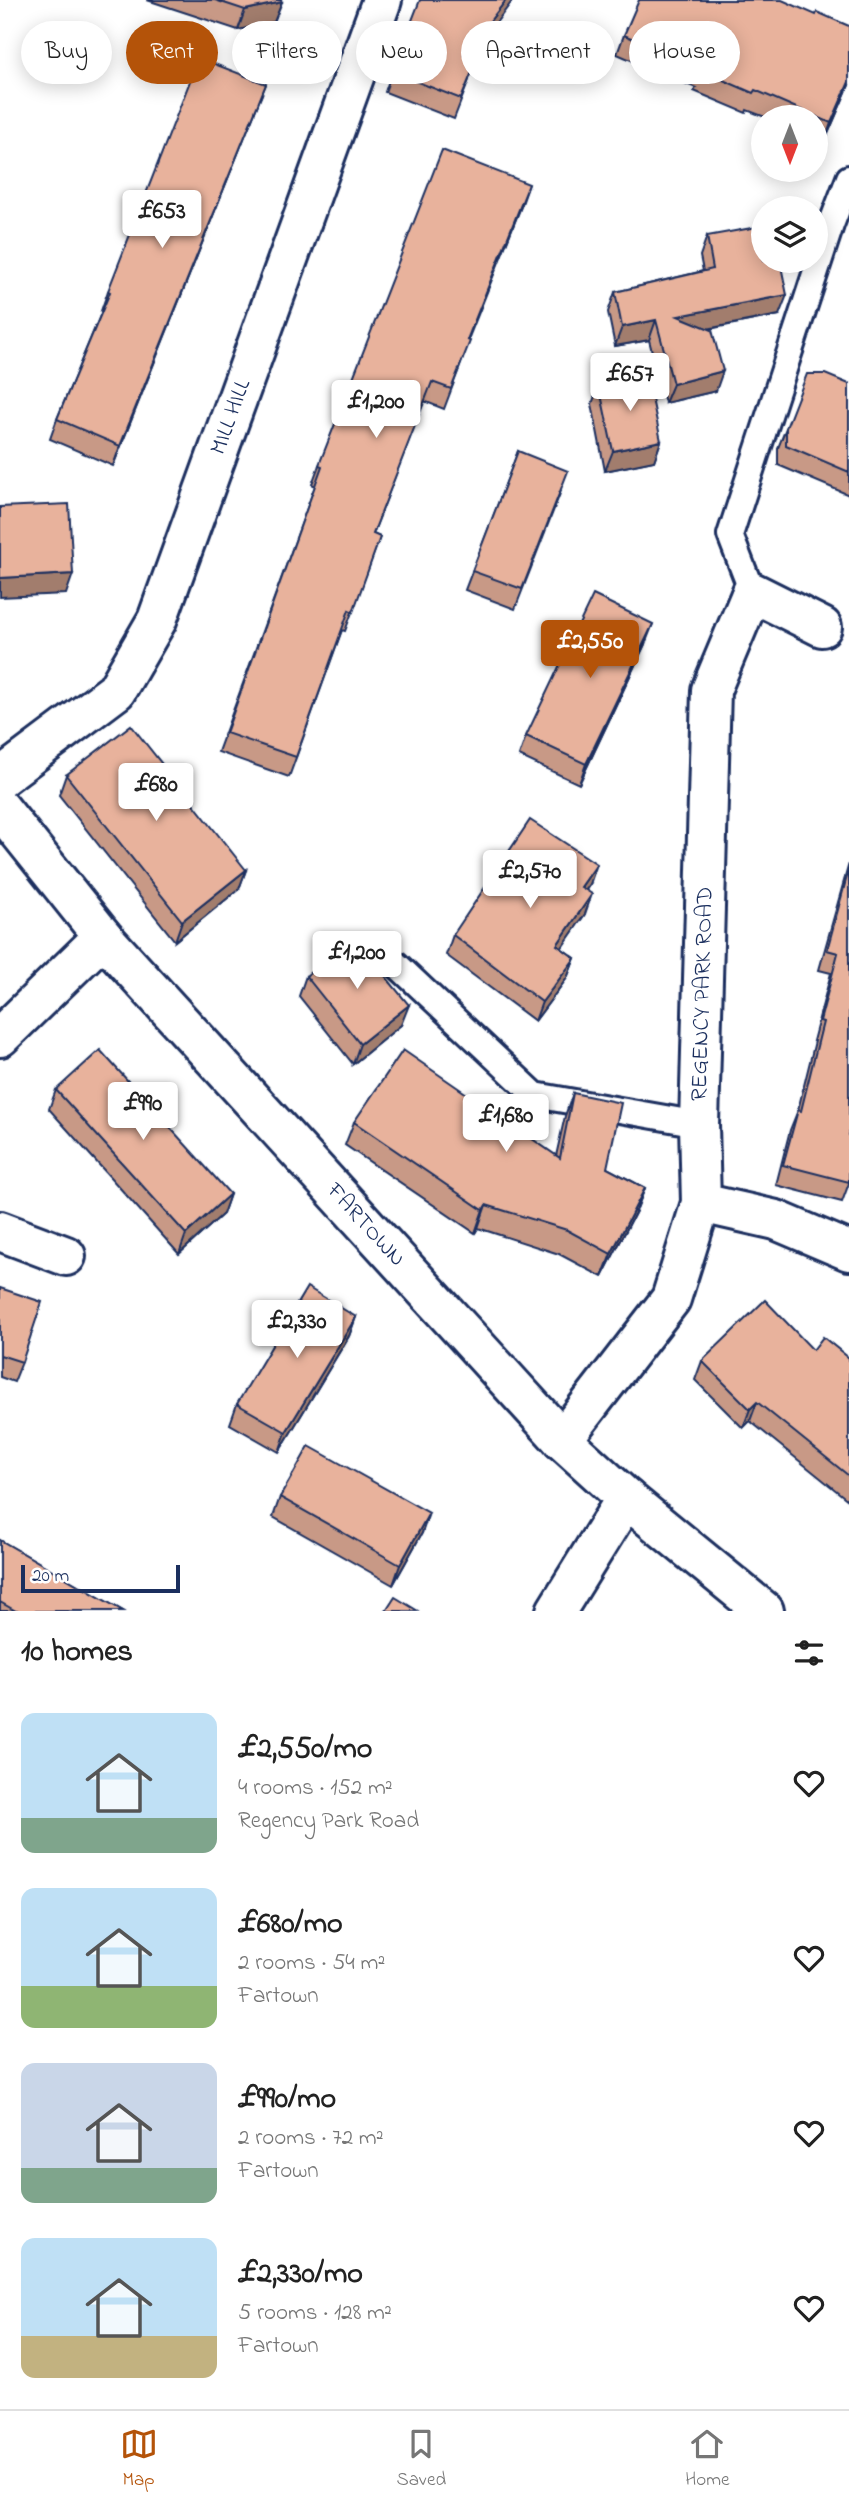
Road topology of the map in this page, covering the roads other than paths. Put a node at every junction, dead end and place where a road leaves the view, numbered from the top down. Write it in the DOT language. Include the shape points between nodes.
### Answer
graph roads {
  1 [pos="383,0"];
  2 [pos="849,178"];
  3 [pos="752,592"];
  4 [pos="822,627"];
  5 [pos="0,778"];
  6 [pos="0,808"];
  7 [pos="103,937"];
  8 [pos="396,964"];
  9 [pos="0,1037"];
  10 [pos="699,1124"];
  11 [pos="701,1203"];
  12 [pos="0,1231"];
  13 [pos="849,1251"];
  14 [pos="66,1256"];
  15 [pos="562,1440"];
  16 [pos="626,1498"];
  17 [pos="556,1611"];
  18 [pos="764,1611"];
  1 -- 5 [label="street, MILL HILL" via="157,620 116,691"];
  2 -- 3 [label="lane" via="730,535"];
  3 -- 4 [label="street"];
  3 -- 10 [label="street, REGENCY PARK ROAD" via="711,690"];
  6 -- 7 [label="street, FARTOWN"];
  7 -- 9 [label="street"];
  7 -- 15 [label="street, FARTOWN"];
  8 -- 10 [label="lane" via="535,1095"];
  10 -- 11 [label="street, REGENCY PARK ROAD"];
  11 -- 13 [label="street" via="776,1220"];
  11 -- 15 [label="street, REGENCY PARK ROAD" via="671,1299"];
  12 -- 14 [label="street"];
  15 -- 16 [label="street, FARTOWN"];
  16 -- 17 [label="street"];
  16 -- 18 [label="street, FARTOWN"];
}
